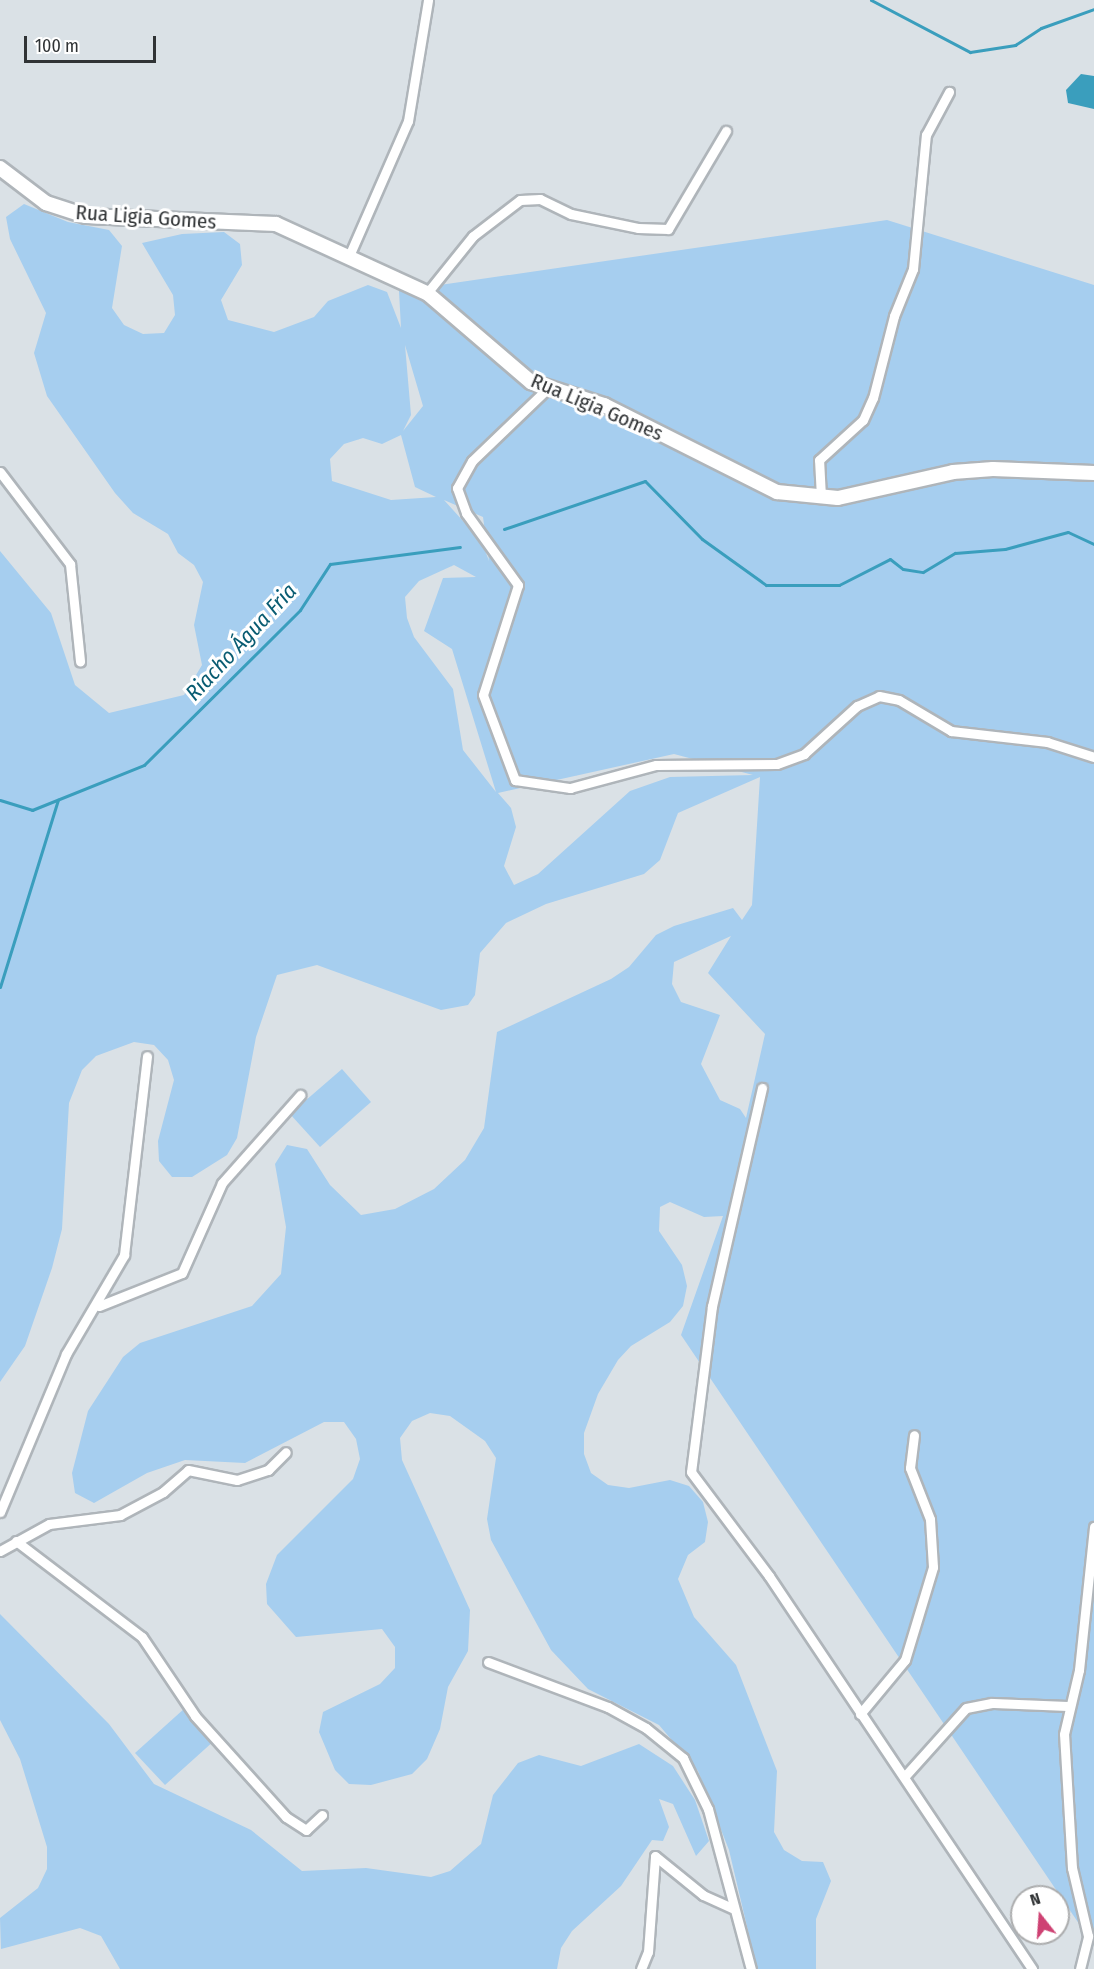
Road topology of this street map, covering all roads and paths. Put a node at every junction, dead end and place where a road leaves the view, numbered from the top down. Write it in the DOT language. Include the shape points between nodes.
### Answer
graph roads {
  1 [pos="428,0"];
  2 [pos="949,92"];
  3 [pos="726,132"];
  4 [pos="0,168"];
  5 [pos="349,256"];
  6 [pos="427,293"];
  7 [pos="548,388"];
  8 [pos="0,472"];
  9 [pos="1094,473"];
  10 [pos="821,498"];
  11 [pos="80,661"];
  12 [pos="1094,757"];
  13 [pos="147,1056"];
  14 [pos="762,1088"];
  15 [pos="300,1095"];
  16 [pos="99,1306"];
  17 [pos="914,1435"];
  18 [pos="286,1452"];
  19 [pos="0,1512"];
  20 [pos="1094,1527"];
  21 [pos="16,1541"];
  22 [pos="0,1551"];
  23 [pos="488,1662"];
  24 [pos="1069,1706"];
  25 [pos="860,1714"];
  26 [pos="905,1776"];
  27 [pos="322,1815"];
  28 [pos="732,1908"];
  29 [pos="641,1969"];
  30 [pos="751,1969"];
  31 [pos="1032,1969"];
  32 [pos="1080,1969"];
  1 -- 5 [label="street" via="408,121"];
  2 -- 10 [label="street" via="926,135 913,269 894,316 873,398 863,420 819,460"];
  3 -- 6 [label="street" via="668,229 638,228 571,214 540,199 520,200 473,237"];
  4 -- 5 [label="street, Rua Ligia Gomes" via="64,211 114,219 266,222"];
  5 -- 6 [label="street, Rua Ligia Gomes"];
  6 -- 7 [label="street, Rua Ligia Gomes" via="506,363"];
  7 -- 10 [label="street, Rua Ligia Gomes" via="604,405 757,485"];
  7 -- 12 [label="street" via="472,461 457,488 466,513 518,585 483,695 515,780 570,788 656,765 777,764 804,754 857,706 879,696 899,700 951,731 1047,742"];
  8 -- 11 [label="street" via="70,564"];
  9 -- 10 [label="street, Rua Ligia Gomes" via="953,472 862,494"];
  13 -- 16 [label="street" via="130,1231 114,1280"];
  14 -- 25 [label="street" via="712,1306 702,1403 689,1464"];
  15 -- 16 [label="street" via="222,1183 194,1255 182,1273"];
  16 -- 19 [label="street" via="66,1354"];
  17 -- 25 [label="street" via="910,1468 930,1519 933,1567 904,1660"];
  18 -- 21 [label="street" via="268,1470 237,1480 188,1470 163,1492 120,1515 58,1521"];
  20 -- 24 [label="street" via="1079,1670"];
  21 -- 22 [label="street"];
  21 -- 27 [label="street" via="142,1637 195,1716 286,1816 306,1830"];
  23 -- 28 [label="street" via="608,1707 646,1728 683,1758 708,1809"];
  24 -- 26 [label="street" via="992,1703 966,1708"];
  24 -- 32 [label="street" via="1064,1734 1069,1837 1088,1936"];
  25 -- 26 [label="street"];
  26 -- 31 [label="street"];
  28 -- 29 [label="street" via="703,1895 655,1856 648,1952"];
  28 -- 30 [label="street"];
}
